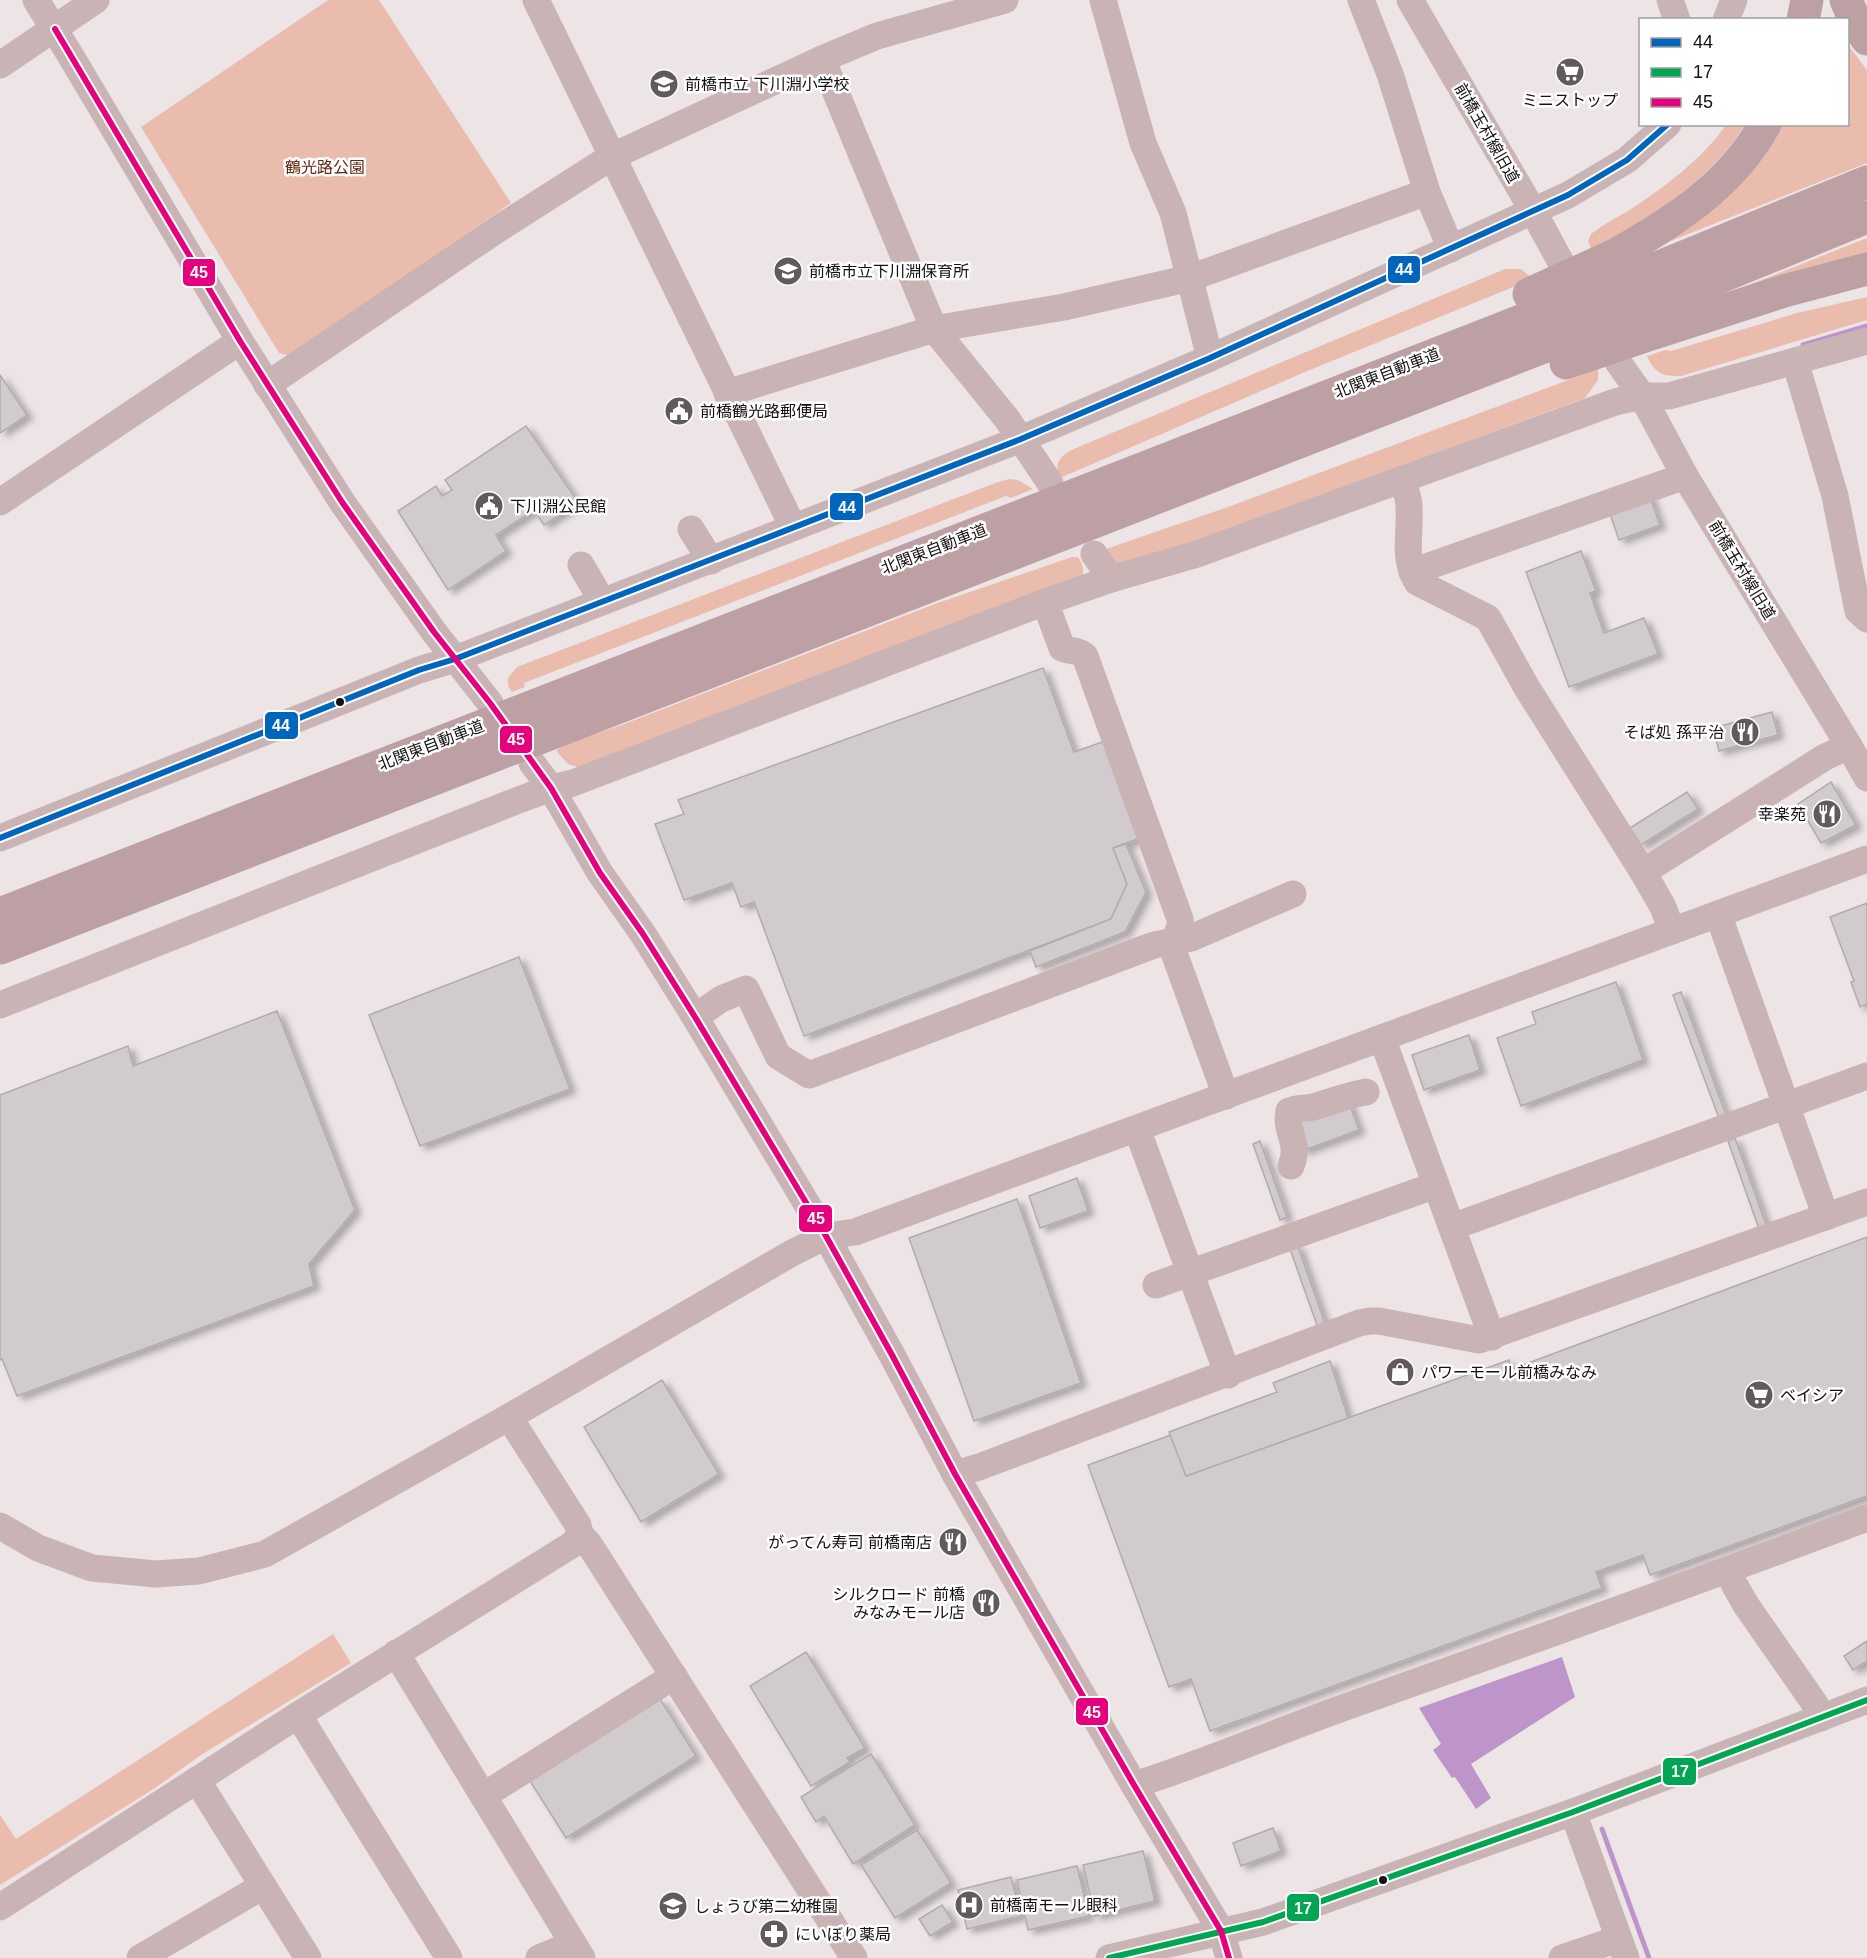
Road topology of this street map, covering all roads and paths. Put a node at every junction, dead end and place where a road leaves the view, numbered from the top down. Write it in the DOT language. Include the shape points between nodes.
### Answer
graph roads {
  1 [pos="36,0"];
  2 [pos="96,0"];
  3 [pos="536,0"];
  4 [pos="1005,0"];
  5 [pos="1103,0"];
  6 [pos="1361,0"];
  7 [pos="1410,0"];
  8 [pos="1670,0"];
  9 [pos="1734,0"];
  10 [pos="1807,0"];
  11 [pos="1846,0"];
  12 [pos="1676,18"];
  13 [pos="1727,18"];
  14 [pos="1803,18"];
  15 [pos="55,29"];
  16 [pos="1867,39"];
  17 [pos="822,59"];
  18 [pos="0,65"];
  19 [pos="1666,126"];
  20 [pos="1764,126"];
  21 [pos="611,156"];
  22 [pos="1867,182"];
  23 [pos="1427,192"];
  24 [pos="1533,211"];
  25 [pos="1867,217"];
  26 [pos="1451,249"];
  27 [pos="1563,266"];
  28 [pos="1622,267"];
  29 [pos="1867,269"];
  30 [pos="1190,278"];
  31 [pos="1649,320"];
  32 [pos="934,329"];
  33 [pos="240,341"];
  34 [pos="1867,341"];
  35 [pos="1210,358"];
  36 [pos="1795,361"];
  37 [pos="1618,362"];
  38 [pos="267,385"];
  39 [pos="727,393"];
  40 [pos="1642,396"];
  41 [pos="1021,439"];
  42 [pos="1685,476"];
  43 [pos="1402,479"];
  44 [pos="1050,483"];
  45 [pos="0,502"];
  46 [pos="793,527"];
  47 [pos="691,529"];
  48 [pos="1094,554"];
  49 [pos="711,561"];
  50 [pos="581,565"];
  51 [pos="1412,572"];
  52 [pos="1111,579"];
  53 [pos="602,601"];
  54 [pos="1045,602"];
  55 [pos="1867,620"];
  56 [pos="455,659"];
  57 [pos="490,703"];
  58 [pos="1849,746"];
  59 [pos="532,763"];
  60 [pos="1867,778"];
  61 [pos="551,788"];
  62 [pos="0,838"];
  63 [pos="1867,859"];
  64 [pos="1643,872"];
  65 [pos="1293,894"];
  66 [pos="0,914"];
  67 [pos="1718,914"];
  68 [pos="1672,931"];
  69 [pos="1174,941"];
  70 [pos="0,948"];
  71 [pos="0,1005"];
  72 [pos="694,1017"];
  73 [pos="1382,1038"];
  74 [pos="1867,1076"];
  75 [pos="1366,1092"];
  76 [pos="1226,1096"];
  77 [pos="1786,1106"];
  78 [pos="1137,1129"];
  79 [pos="1291,1166"];
  80 [pos="1436,1185"];
  81 [pos="1867,1202"];
  82 [pos="1826,1217"];
  83 [pos="1452,1227"];
  84 [pos="826,1236"];
  85 [pos="1190,1272"];
  86 [pos="1156,1285"];
  87 [pos="1492,1336"];
  88 [pos="1228,1375"];
  89 [pos="509,1417"];
  90 [pos="955,1474"];
  91 [pos="1867,1518"];
  92 [pos="0,1526"];
  93 [pos="580,1534"];
  94 [pos="1729,1570"];
  95 [pos="396,1653"];
  96 [pos="674,1676"];
  97 [pos="1867,1700"];
  98 [pos="298,1715"];
  99 [pos="1821,1718"];
  100 [pos="197,1780"];
  101 [pos="1134,1785"];
  102 [pos="483,1796"];
  103 [pos="1573,1812"];
  104 [pos="263,1886"];
  105 [pos="0,1907"];
  106 [pos="1221,1931"];
  107 [pos="1622,1948"];
  108 [pos="578,1951"];
  109 [pos="140,1958"];
  110 [pos="308,1958"];
  111 [pos="449,1958"];
  112 [pos="539,1958"];
  113 [pos="854,1958"];
  114 [pos="1109,1958"];
  115 [pos="1229,1958"];
  116 [pos="1562,1958"];
  1 -- 15 [label="street"];
  2 -- 15 [label="street"];
  3 -- 21 [label="street"];
  4 -- 17 [label="street" via="877,36"];
  5 -- 30 [label="street" via="1143,143 1173,213"];
  6 -- 23 [label="street" via="1390,74"];
  7 -- 24 [label="street, 前橋玉村線旧道"];
  8 -- 12 [label="street"];
  9 -- 13 [label="street"];
  10 -- 14 [label="highway"];
  11 -- 16 [label="highway"];
  15 -- 18 [label="street"];
  15 -- 33 [label="street"];
  17 -- 21 [label="street"];
  17 -- 32 [label="street"];
  19 -- 24 [label="street" via="1627,160 1569,195"];
  20 -- 28 [label="highway" via="1738,164 1687,211 1658,231"];
  21 -- 38 [label="street"];
  21 -- 39 [label="street"];
  22 -- 28 [label="highway"];
  23 -- 26 [label="street"];
  23 -- 30 [label="street"];
  24 -- 26 [label="street"];
  24 -- 27 [label="street, 前橋玉村線旧道"];
  25 -- 31 [label="highway"];
  26 -- 35 [label="street"];
  28 -- 66 [label="highway, 北関東自動車道, bridge" via="1132,473"];
  29 -- 31 [label="highway"];
  30 -- 32 [label="street" via="1064,307"];
  30 -- 35 [label="street"];
  31 -- 70 [label="highway, 北関東自動車道, bridge" via="1561,352 1429,412 1176,489"];
  32 -- 39 [label="street"];
  32 -- 41 [label="street"];
  33 -- 38 [label="street"];
  33 -- 45 [label="street"];
  34 -- 36 [label="street"];
  35 -- 41 [label="street"];
  36 -- 40 [label="street" via="1669,396"];
  36 -- 55 [label="street" via="1835,496 1858,611"];
  37 -- 40 [label="street, 前橋玉村線旧道"];
  38 -- 56 [label="street" via="342,502"];
  39 -- 46 [label="street"];
  40 -- 42 [label="street, 前橋玉村線旧道"];
  40 -- 43 [label="street" via="1615,402"];
  41 -- 44 [label="street"];
  41 -- 46 [label="street"];
  42 -- 51 [label="street"];
  42 -- 58 [label="street, 前橋玉村線旧道"];
  43 -- 51 [label="street" via="1410,504 1407,547"];
  43 -- 52 [label="street" via="1197,554"];
  46 -- 49 [label="street"];
  47 -- 49 [label="street"];
  48 -- 52 [label="street"];
  49 -- 53 [label="street"];
  50 -- 53 [label="street"];
  51 -- 64 [label="street" via="1418,582 1488,618 1527,688"];
  52 -- 54 [label="street"];
  53 -- 56 [label="street"];
  54 -- 61 [label="street" via="573,783"];
  54 -- 69 [label="street" via="1062,648 1085,656 1180,919"];
  56 -- 57 [label="street"];
  56 -- 62 [label="street"];
  58 -- 60 [label="street, 前橋玉村線旧道"];
  58 -- 64 [label="street" via="1825,757"];
  59 -- 61 [label="street"];
  61 -- 71 [label="street"];
  61 -- 72 [label="street" via="600,873"];
  63 -- 67 [label="street"];
  64 -- 68 [label="street"];
  65 -- 69 [label="street" via="1191,938"];
  67 -- 68 [label="street"];
  67 -- 77 [label="street"];
  68 -- 73 [label="street"];
  69 -- 72 [label="street" via="1154,945 809,1075 778,1056 746,989"];
  69 -- 76 [label="street" via="1173,950"];
  72 -- 84 [label="street"];
  73 -- 76 [label="street"];
  73 -- 80 [label="street"];
  74 -- 77 [label="street"];
  75 -- 79 [label="street" via="1289,1111 1295,1148"];
  76 -- 78 [label="street"];
  77 -- 82 [label="street"];
  77 -- 83 [label="street"];
  78 -- 84 [label="street" via="855,1232"];
  78 -- 85 [label="street"];
  80 -- 83 [label="street"];
  80 -- 85 [label="street"];
  81 -- 82 [label="street"];
  82 -- 87 [label="street"];
  83 -- 87 [label="street"];
  84 -- 89 [label="street"];
  84 -- 90 [label="street"];
  85 -- 86 [label="street"];
  85 -- 88 [label="street"];
  87 -- 88 [label="street" via="1479,1340 1370,1321"];
  88 -- 90 [label="street"];
  89 -- 92 [label="street" via="264,1554 199,1570 156,1574 92,1568 38,1548"];
  89 -- 93 [label="street"];
  90 -- 101 [label="street"];
  91 -- 94 [label="street"];
  93 -- 95 [label="street" via="573,1544"];
  93 -- 96 [label="street"];
  94 -- 99 [label="street" via="1746,1605"];
  94 -- 101 [label="street"];
  95 -- 98 [label="street"];
  95 -- 102 [label="street"];
  96 -- 102 [label="street"];
  96 -- 113 [label="street"];
  97 -- 99 [label="street"];
  98 -- 100 [label="street"];
  98 -- 111 [label="street"];
  99 -- 103 [label="street"];
  100 -- 104 [label="street"];
  100 -- 105 [label="street"];
  101 -- 106 [label="street"];
  102 -- 108 [label="street"];
  103 -- 106 [label="street" via="1263,1922"];
  103 -- 107 [label="street"];
  104 -- 109 [label="street"];
  104 -- 110 [label="street"];
  106 -- 114 [label="street"];
  106 -- 115 [label="street"];
  107 -- 116 [label="street"];
  108 -- 112 [label="street"];
}
